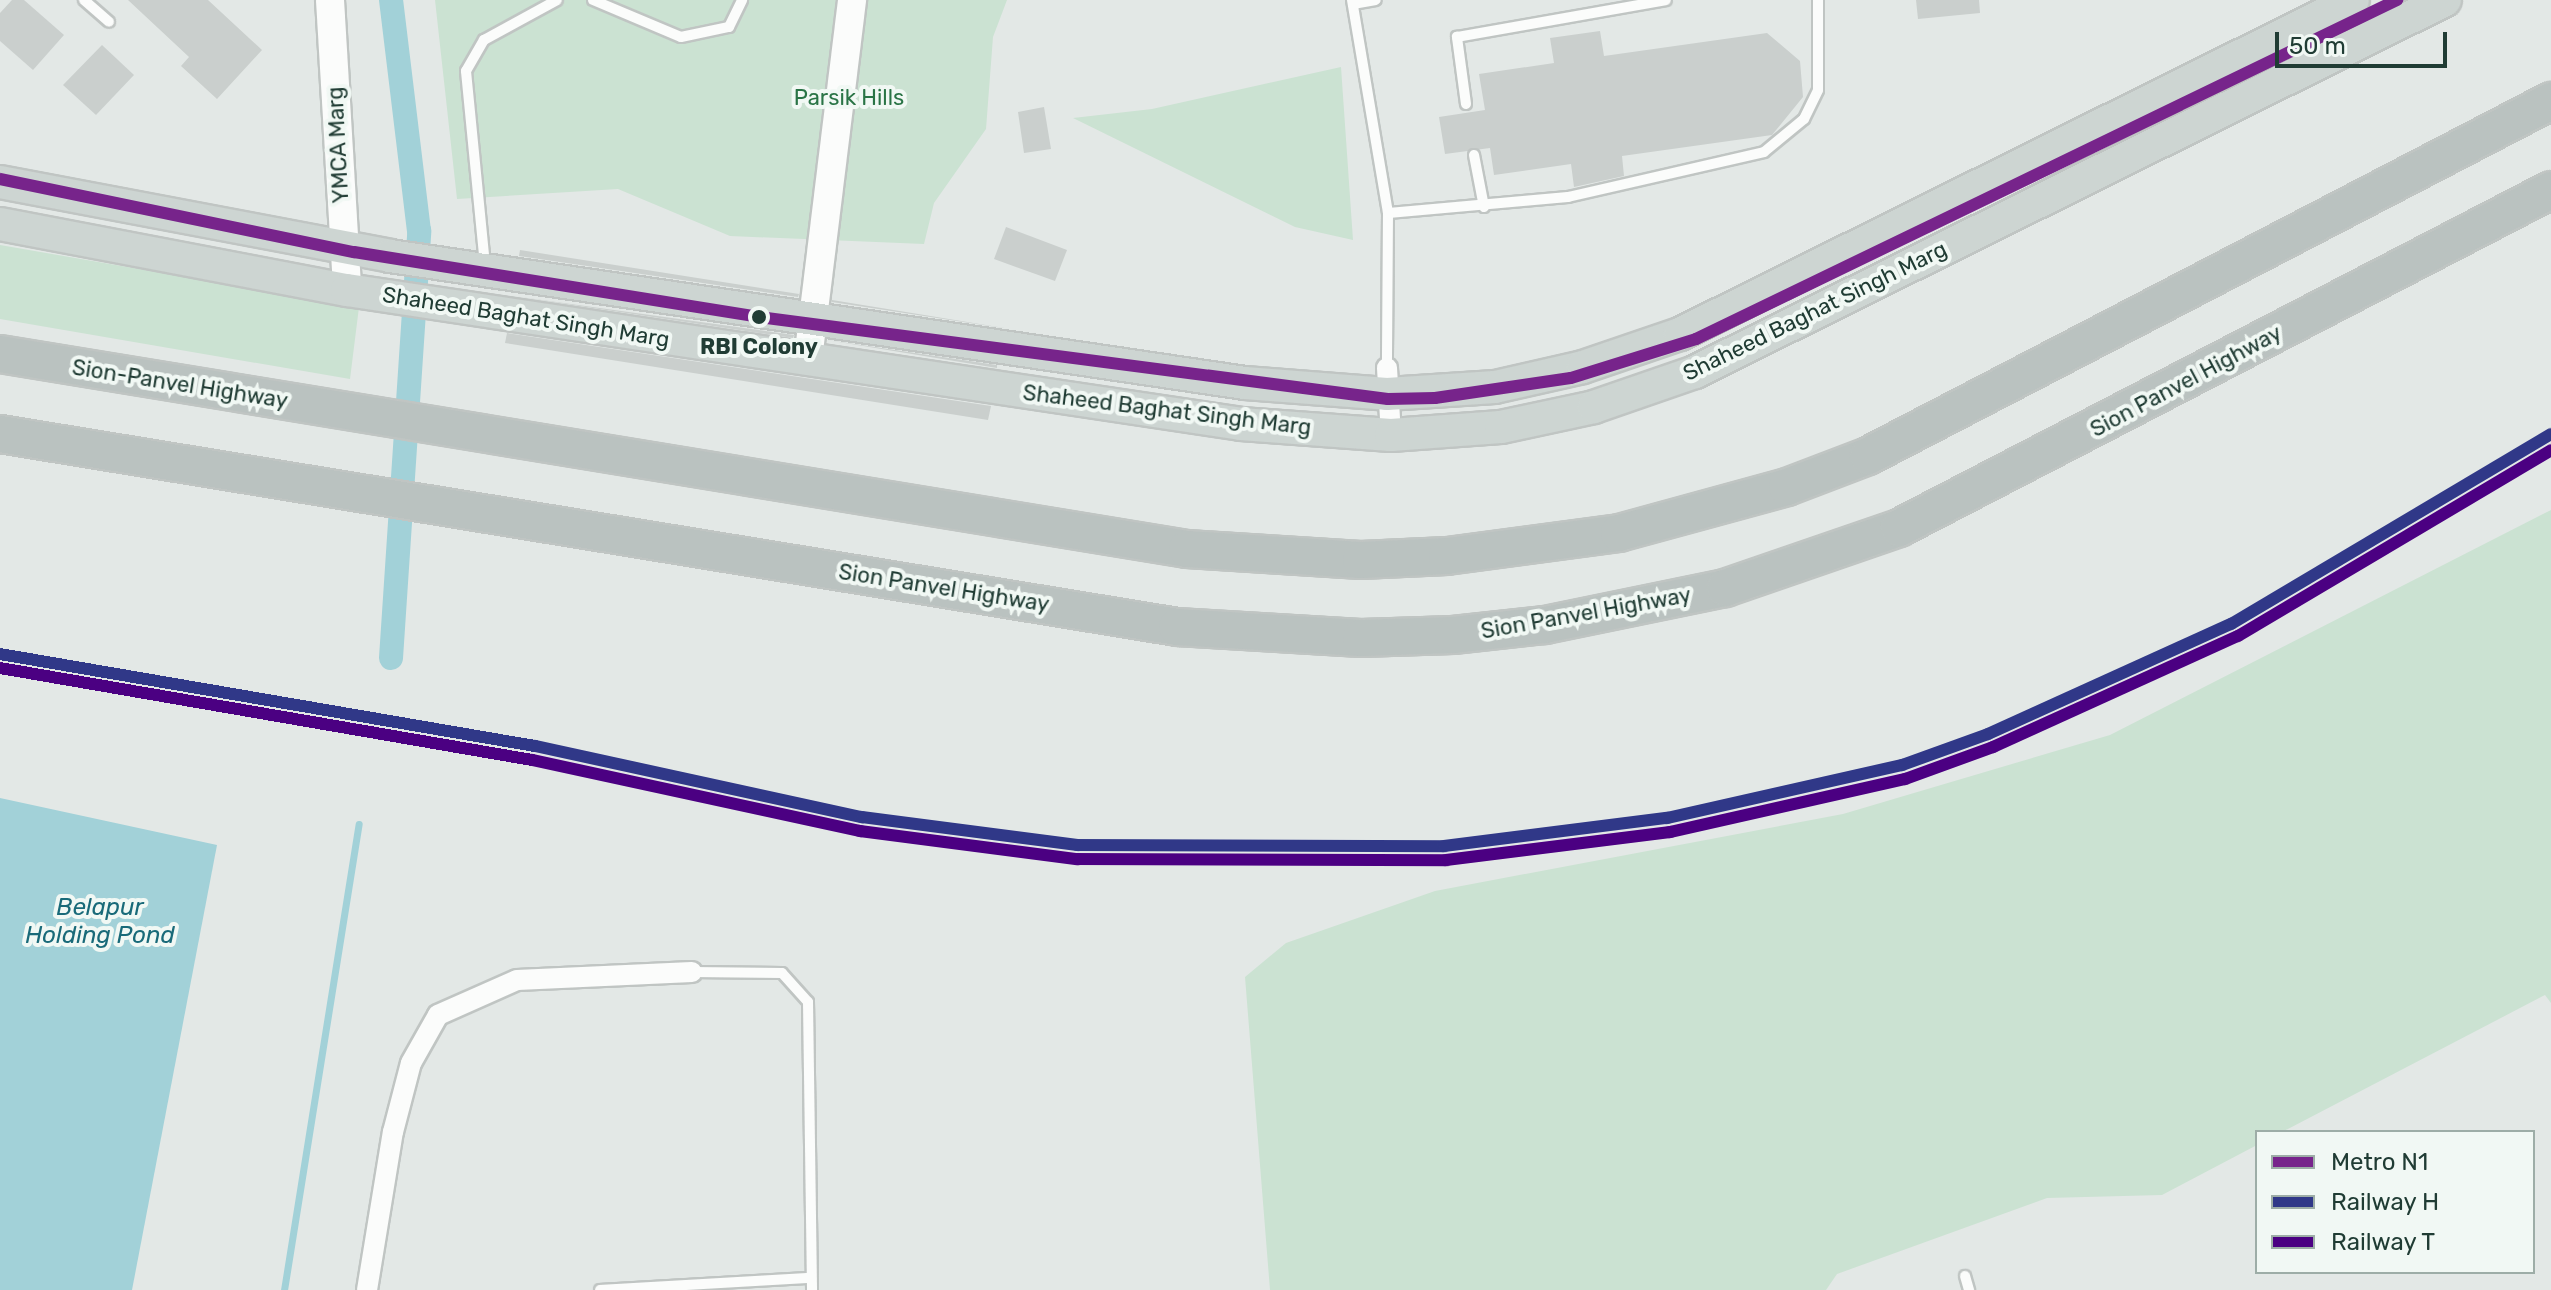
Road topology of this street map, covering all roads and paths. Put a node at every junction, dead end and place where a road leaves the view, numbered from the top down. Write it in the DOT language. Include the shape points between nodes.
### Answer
graph roads {
  1 [pos="84,0"];
  2 [pos="330,0"];
  3 [pos="557,0"];
  4 [pos="593,0"];
  5 [pos="742,0"];
  6 [pos="852,0"];
  7 [pos="1376,0"];
  8 [pos="1666,0"];
  9 [pos="1818,0"];
  10 [pos="2353,0"];
  11 [pos="2445,0"];
  12 [pos="1352,2"];
  13 [pos="109,22"];
  14 [pos="2551,101"];
  15 [pos="1466,104"];
  16 [pos="1474,155"];
  17 [pos="0,182"];
  18 [pos="2551,190"];
  19 [pos="1484,207"];
  20 [pos="1388,213"];
  21 [pos="0,224"];
  22 [pos="344,247"];
  23 [pos="480,270"];
  24 [pos="347,290"];
  25 [pos="812,321"];
  26 [pos="0,354"];
  27 [pos="808,359"];
  28 [pos="1387,381"];
  29 [pos="0,434"];
  30 [pos="1391,435"];
  31 [pos="692,972"];
  32 [pos="1965,1276"];
  33 [pos="812,1284"];
  34 [pos="367,1290"];
  35 [pos="600,1290"];
  36 [pos="1969,1290"];
  1 -- 13 [label="lane"];
  2 -- 22 [label="street, YMCA Marg"];
  3 -- 23 [label="lane" via="484,40 466,71"];
  4 -- 5 [label="lane" via="681,37 729,27"];
  6 -- 25 [label="street"];
  7 -- 12 [label="lane"];
  8 -- 15 [label="lane" via="1457,37"];
  9 -- 19 [label="lane" via="1818,90 1804,119 1764,152 1628,187"];
  10 -- 28 [label="main road, Shaheed Baghat Singh Marg" via="1680,334 1583,367 1495,387"];
  11 -- 30 [label="main road, Shaheed Baghat Singh Marg" via="1695,372 1594,407 1501,427"];
  12 -- 20 [label="lane"];
  14 -- 26 [label="highway, Sion-Panvel Highway" via="1868,456 1704,513 1534,548 1361,560 1187,549"];
  16 -- 19 [label="lane"];
  17 -- 22 [label="main road, Shaheed Baghat Singh Marg"];
  18 -- 29 [label="highway, Sion Panvel Highway" via="1899,528 1725,588 1545,625 1361,638 1177,627"];
  19 -- 20 [label="lane"];
  20 -- 28 [label="lane"];
  21 -- 24 [label="main road, Shaheed Baghat Singh Marg"];
  22 -- 23 [label="main road, Shaheed Baghat Singh Marg"];
  22 -- 24 [label="street, YMCA Marg"];
  23 -- 25 [label="main road, Shaheed Baghat Singh Marg"];
  24 -- 27 [label="main road, Shaheed Baghat Singh Marg"];
  25 -- 27 [label="street"];
  25 -- 28 [label="main road, Shaheed Baghat Singh Marg" via="1245,383"];
  27 -- 30 [label="main road, Shaheed Baghat Singh Marg" via="1241,424"];
  28 -- 30 [label="street"];
  31 -- 33 [label="lane" via="782,973 808,1002"];
  31 -- 34 [label="street" via="517,980 438,1015 411,1063 393,1132"];
  32 -- 36 [label="lane"];
  33 -- 35 [label="lane"];
}
